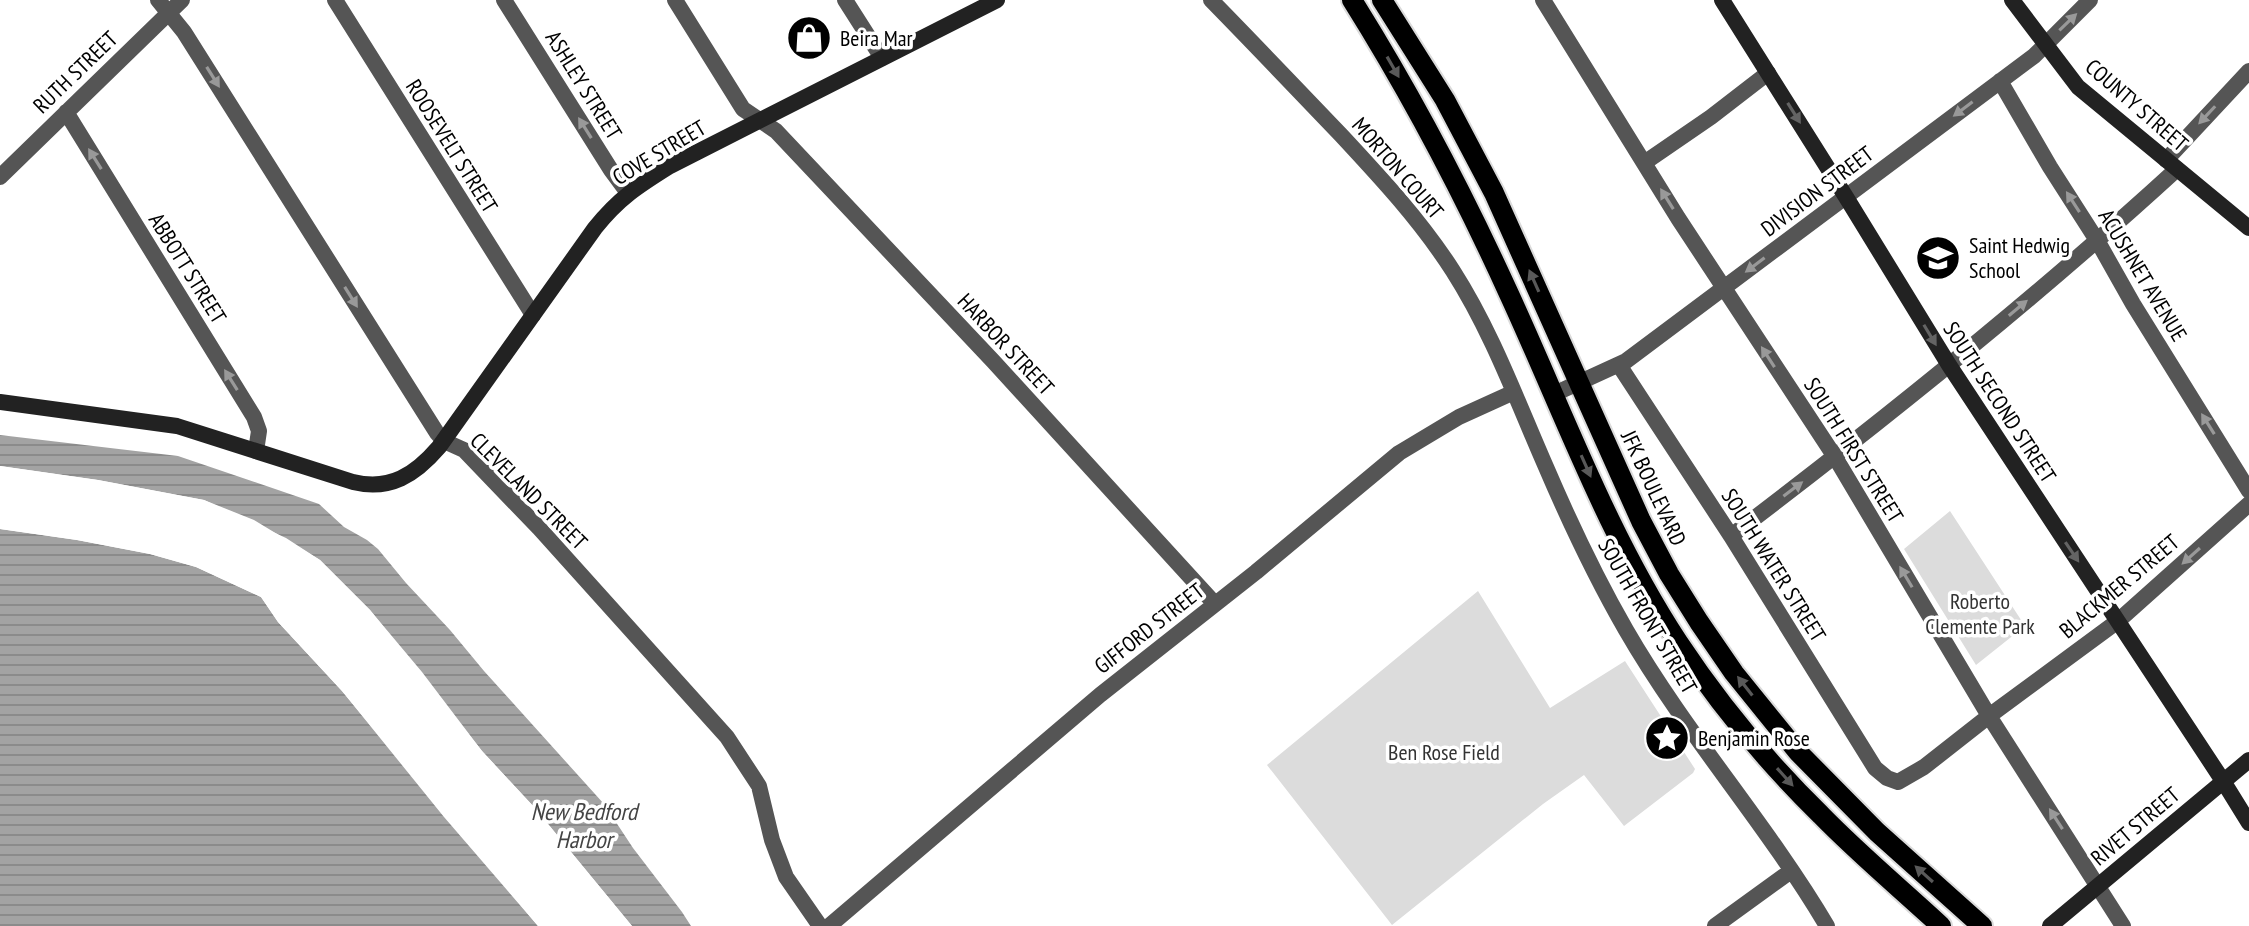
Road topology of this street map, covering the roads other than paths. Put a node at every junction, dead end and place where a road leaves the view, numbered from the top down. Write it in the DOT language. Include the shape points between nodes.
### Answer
graph roads {
  1 [pos="182,0"];
  2 [pos="335,0"];
  3 [pos="504,0"];
  4 [pos="675,0"];
  5 [pos="845,0"];
  6 [pos="997,0"];
  7 [pos="1211,0"];
  8 [pos="1352,0"];
  9 [pos="1382,0"];
  10 [pos="1543,0"];
  11 [pos="1722,0"];
  12 [pos="2012,0"];
  13 [pos="2090,0"];
  14 [pos="163,6"];
  15 [pos="2046,43"];
  16 [pos="882,58"];
  17 [pos="2249,71"];
  18 [pos="1768,73"];
  19 [pos="2000,81"];
  20 [pos="66,112"];
  21 [pos="759,120"];
  22 [pos="1644,163"];
  23 [pos="2172,164"];
  24 [pos="0,177"];
  25 [pos="628,193"];
  26 [pos="1846,197"];
  27 [pos="2249,228"];
  28 [pos="2098,242"];
  29 [pos="1725,288"];
  30 [pos="533,315"];
  31 [pos="1619,365"];
  32 [pos="1949,365"];
  33 [pos="1580,383"];
  34 [pos="1514,392"];
  35 [pos="1554,394"];
  36 [pos="0,402"];
  37 [pos="444,441"];
  38 [pos="256,451"];
  39 [pos="1835,457"];
  40 [pos="2249,491"];
  41 [pos="2249,504"];
  42 [pos="1731,536"];
  43 [pos="1215,604"];
  44 [pos="2118,621"];
  45 [pos="1989,716"];
  46 [pos="2249,760"];
  47 [pos="2223,781"];
  48 [pos="1898,782"];
  49 [pos="2249,823"];
  50 [pos="1791,871"];
  51 [pos="2098,885"];
  52 [pos="820,926"];
  53 [pos="829,926"];
  54 [pos="1715,926"];
  55 [pos="1827,926"];
  56 [pos="1941,926"];
  57 [pos="1982,926"];
  58 [pos="2050,926"];
  59 [pos="2123,926"];
  1 -- 14 [label="street, RUTH STREET"];
  2 -- 30 [label="street, ROOSEVELT STREET"];
  25 -- 3 [label="street, ASHLEY STREET, one-way"];
  4 -- 21 [label="street, HARBOR STREET" via="743,109"];
  5 -- 16 [label="street"];
  6 -- 16 [label="main road, COVE STREET"];
  7 -- 34 [label="street, MORTON COURT" via="1426,233 1470,300"];
  8 -- 35 [label="main road, one-way" via="1439,150"];
  33 -- 9 [label="main road, JFK BOULEVARD, one-way" via="1468,143"];
  10 -- 22 [label="street, SOUTH FIRST STREET"];
  11 -- 18 [label="main road, SOUTH SECOND STREET"];
  12 -- 15 [label="main road, COUNTY STREET"];
  15 -- 13 [label="street, DIVISION STREET, one-way"];
  14 -- 20 [label="street, RUTH STREET"];
  14 -- 37 [label="street, CLEVELAND STREET, one-way"];
  15 -- 19 [label="street, DIVISION STREET"];
  15 -- 23 [label="main road, COUNTY STREET" via="2078,87"];
  16 -- 21 [label="main road, COVE STREET"];
  17 -- 23 [label="street, one-way"];
  18 -- 22 [label="street"];
  18 -- 26 [label="main road, SOUTH SECOND STREET, one-way"];
  19 -- 26 [label="street, DIVISION STREET, one-way"];
  28 -- 19 [label="street, ACUSHNET AVENUE, one-way"];
  20 -- 24 [label="street, RUTH STREET"];
  38 -- 20 [label="street, ABBOTT STREET, one-way" via="259,431 254,417"];
  21 -- 25 [label="main road, COVE STREET"];
  21 -- 43 [label="street, HARBOR STREET" via="776,131 993,361"];
  29 -- 22 [label="street, SOUTH FIRST STREET, one-way"];
  23 -- 27 [label="main road, COUNTY STREET"];
  23 -- 28 [label="street"];
  25 -- 30 [label="main road, COVE STREET" via="595,228"];
  26 -- 29 [label="street, DIVISION STREET, one-way"];
  26 -- 32 [label="main road, SOUTH SECOND STREET, one-way"];
  32 -- 28 [label="street, one-way"];
  40 -- 28 [label="street, ACUSHNET AVENUE, one-way"];
  29 -- 31 [label="street, DIVISION STREET"];
  39 -- 29 [label="street, SOUTH FIRST STREET, one-way"];
  30 -- 37 [label="main road, COVE STREET"];
  31 -- 33 [label="street, DIVISION STREET"];
  31 -- 42 [label="street, SOUTH WATER STREET"];
  32 -- 39 [label="street"];
  32 -- 44 [label="main road, SOUTH SECOND STREET, one-way"];
  33 -- 35 [label="street, DIVISION STREET"];
  57 -- 33 [label="main road, JFK BOULEVARD, one-way" via="1826,781 1734,673 1655,548"];
  34 -- 43 [label="street, GIFFORD STREET" via="1399,453"];
  34 -- 50 [label="street, SOUTH FRONT STREET" via="1563,507 1628,633"];
  35 -- 56 [label="main road, one-way" via="1625,551 1693,664 1804,798"];
  36 -- 38 [label="main road, COVE STREET" via="177,426"];
  37 -- 38 [label="main road, COVE STREET" via="405,477 380,485 353,482"];
  37 -- 52 [label="street, CLEVELAND STREET" via="464,450 539,528 727,737 759,786 786,877"];
  42 -- 39 [label="street, one-way"];
  45 -- 39 [label="street, SOUTH FIRST STREET, one-way"];
  41 -- 44 [label="street, BLACKMER STREET, one-way"];
  42 -- 48 [label="street, SOUTH WATER STREET" via="1875,768"];
  43 -- 53 [label="street, GIFFORD STREET"];
  44 -- 45 [label="street, BLACKMER STREET"];
  44 -- 47 [label="main road, SOUTH SECOND STREET"];
  45 -- 48 [label="street, BLACKMER STREET"];
  51 -- 45 [label="street, SOUTH FIRST STREET, one-way"];
  46 -- 47 [label="main road, RIVET STREET"];
  47 -- 49 [label="main road, SOUTH SECOND STREET"];
  47 -- 51 [label="main road, RIVET STREET"];
  50 -- 54 [label="street"];
  50 -- 55 [label="street, SOUTH FRONT STREET"];
  51 -- 58 [label="main road, RIVET STREET"];
  51 -- 59 [label="street, SOUTH FIRST STREET"];
}
